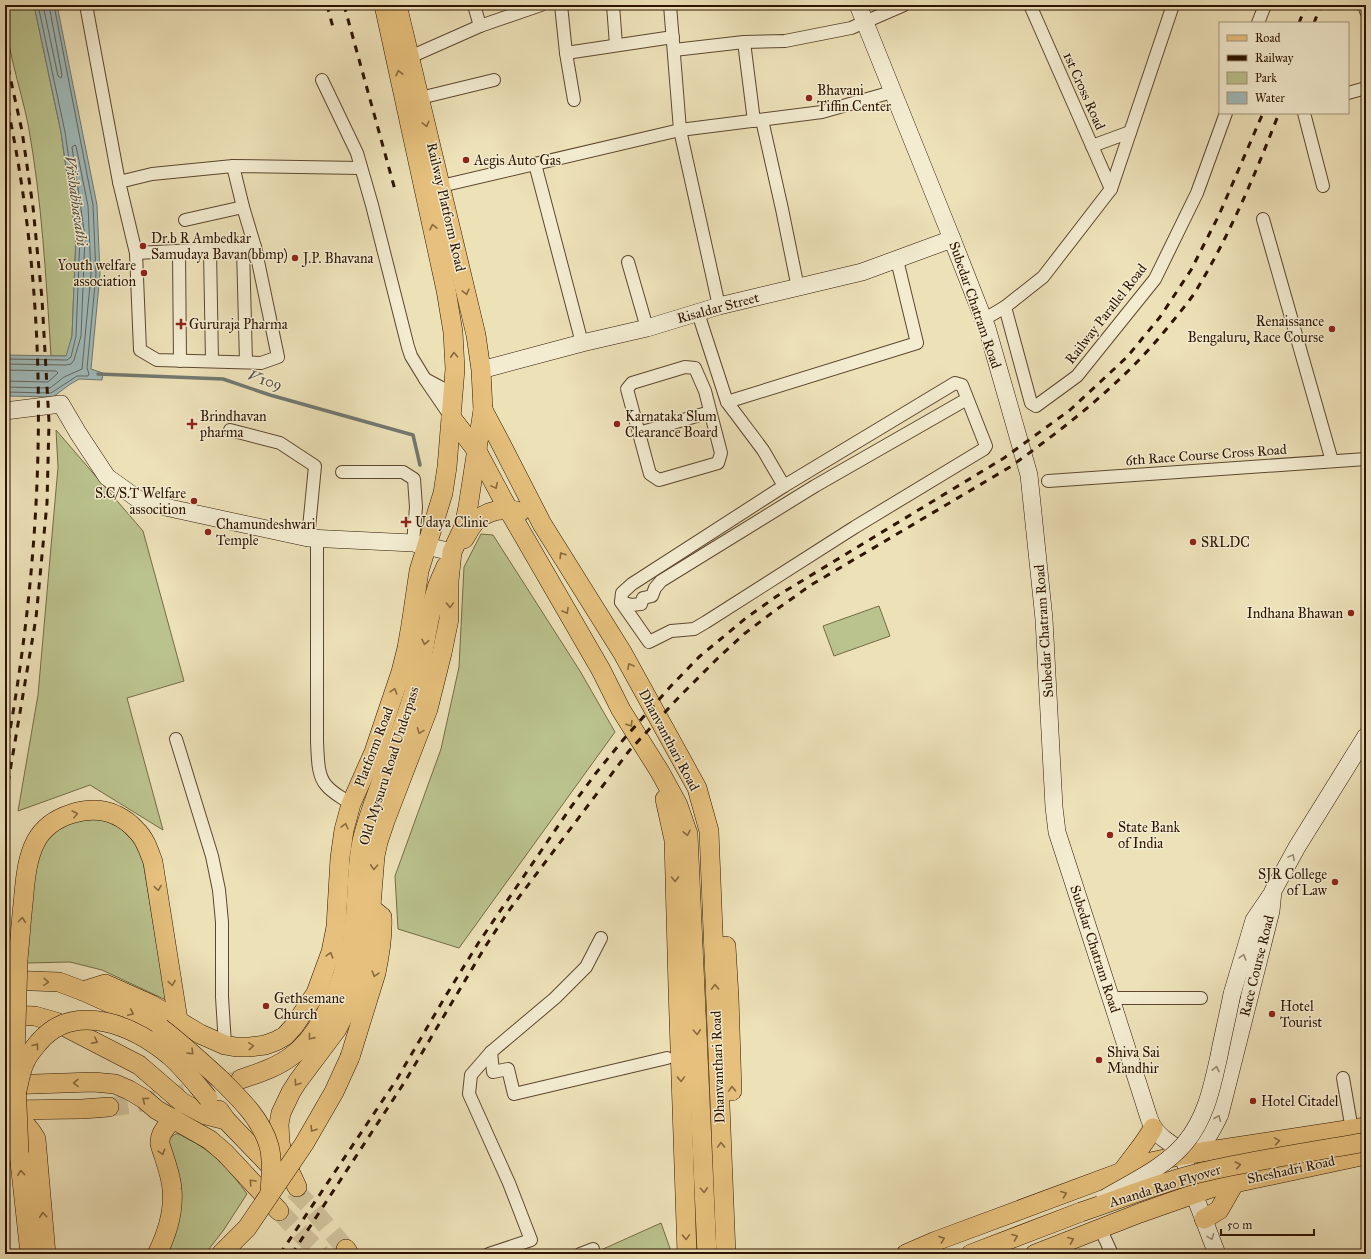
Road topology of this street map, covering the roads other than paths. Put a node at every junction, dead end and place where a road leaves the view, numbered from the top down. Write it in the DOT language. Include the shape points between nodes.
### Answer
graph roads {
  1 [pos="86,5"];
  2 [pos="384,5"];
  3 [pos="397,5"];
  4 [pos="474,5"];
  5 [pos="541,5"];
  6 [pos="561,5"];
  7 [pos="613,5"];
  8 [pos="670,5"];
  9 [pos="858,5"];
  10 [pos="904,5"];
  11 [pos="1030,5"];
  12 [pos="1173,5"];
  13 [pos="1265,5"];
  14 [pos="1364,5"];
  15 [pos="1366,11"];
  16 [pos="865,21"];
  17 [pos="1258,22"];
  18 [pos="480,26"];
  19 [pos="673,37"];
  20 [pos="744,42"];
  21 [pos="616,45"];
  22 [pos="674,50"];
  23 [pos="566,53"];
  24 [pos="410,57"];
  25 [pos="322,80"];
  26 [pos="494,80"];
  27 [pos="1366,88"];
  28 [pos="892,92"];
  29 [pos="1349,94"];
  30 [pos="420,98"];
  31 [pos="574,100"];
  32 [pos="1226,114"];
  33 [pos="1304,114"];
  34 [pos="758,120"];
  35 [pos="680,130"];
  36 [pos="1130,132"];
  37 [pos="1092,146"];
  38 [pos="535,164"];
  39 [pos="234,166"];
  40 [pos="361,168"];
  41 [pos="119,182"];
  42 [pos="441,186"];
  43 [pos="1323,186"];
  44 [pos="1111,189"];
  45 [pos="243,207"];
  46 [pos="1263,219"];
  47 [pos="185,220"];
  48 [pos="952,239"];
  49 [pos="249,248"];
  50 [pos="210,250"];
  51 [pos="180,251"];
  52 [pos="136,253"];
  53 [pos="897,260"];
  54 [pos="628,262"];
  55 [pos="798,288"];
  56 [pos="719,306"];
  57 [pos="1005,307"];
  58 [pos="698,313"];
  59 [pos="983,320"];
  60 [pos="647,328"];
  61 [pos="582,343"];
  62 [pos="180,361"];
  63 [pos="212,362"];
  64 [pos="246,362"];
  65 [pos="481,370"];
  66 [pos="425,379"];
  67 [pos="722,386"];
  68 [pos="705,391"];
  69 [pos="454,394"];
  70 [pos="967,399"];
  71 [pos="727,402"];
  72 [pos="483,410"];
  73 [pos="5,411"];
  74 [pos="710,412"];
  75 [pos="451,417"];
  76 [pos="230,430"];
  77 [pos="639,434"];
  78 [pos="477,451"];
  79 [pos="1366,459"];
  80 [pos="1332,461"];
  81 [pos="342,472"];
  82 [pos="1048,481"];
  83 [pos="784,486"];
  84 [pos="508,509"];
  85 [pos="542,524"];
  86 [pos="313,539"];
  87 [pos="420,544"];
  88 [pos="452,552"];
  89 [pos="621,602"];
  90 [pos="1366,736"];
  91 [pos="176,739"];
  92 [pos="660,772"];
  93 [pos="351,804"];
  94 [pos="709,831"];
  95 [pos="1273,891"];
  96 [pos="372,909"];
  97 [pos="601,938"];
  98 [pos="8,980"];
  99 [pos="83,990"];
  100 [pos="1111,998"];
  101 [pos="1201,998"];
  102 [pos="5,1016"];
  103 [pos="178,1020"];
  104 [pos="225,1045"];
  105 [pos="491,1052"];
  106 [pos="667,1058"];
  107 [pos="1343,1078"];
  108 [pos="241,1079"];
  109 [pos="11,1090"];
  110 [pos="109,1107"];
  111 [pos="5,1110"];
  112 [pos="173,1118"];
  113 [pos="226,1120"];
  114 [pos="1153,1128"];
  115 [pos="1361,1133"];
  116 [pos="1183,1155"];
  117 [pos="1366,1155"];
  118 [pos="1122,1172"];
  119 [pos="1235,1182"];
  120 [pos="270,1192"];
  121 [pos="1194,1194"];
  122 [pos="279,1211"];
  123 [pos="1081,1212"];
  124 [pos="1204,1219"];
  125 [pos="1100,1228"];
  126 [pos="226,1249"];
  127 [pos="593,1249"];
  128 [pos="30,1254"];
  129 [pos="46,1254"];
  130 [pos="157,1254"];
  131 [pos="489,1254"];
  132 [pos="580,1254"];
  133 [pos="687,1254"];
  134 [pos="707,1254"];
  135 [pos="726,1254"];
  136 [pos="738,1254"];
  137 [pos="906,1254"];
  138 [pos="971,1254"];
  139 [pos="1035,1254"];
  140 [pos="1112,1254"];
  141 [pos="1218,1254"];
  1 -- 41 [label="street"];
  69 -- 2 [label="main road, Railway Platform Road, one-way" via="453,332 446,290"];
  3 -- 24 [label="main road, Railway Platform Road"];
  4 -- 18 [label="street"];
  5 -- 18 [label="street"];
  6 -- 23 [label="street"];
  7 -- 21 [label="street"];
  8 -- 19 [label="street"];
  9 -- 16 [label="main road, Subedar Chatram Road"];
  10 -- 16 [label="street"];
  11 -- 37 [label="street, 1st Cross Road"];
  12 -- 36 [label="street"];
  13 -- 17 [label="street"];
  14 -- 15 [label="street"];
  16 -- 20 [label="street" via="851,28 786,41"];
  16 -- 28 [label="main road, Subedar Chatram Road"];
  18 -- 24 [label="street"];
  19 -- 21 [label="street"];
  19 -- 22 [label="street"];
  20 -- 22 [label="street"];
  20 -- 34 [label="street"];
  21 -- 23 [label="street"];
  22 -- 35 [label="street"];
  23 -- 31 [label="street"];
  24 -- 30 [label="main road, Railway Platform Road"];
  25 -- 40 [label="street" via="357,153"];
  26 -- 30 [label="street"];
  27 -- 29 [label="street"];
  28 -- 34 [label="street" via="822,112"];
  28 -- 48 [label="main road, Subedar Chatram Road"];
  30 -- 42 [label="main road, Railway Platform Road, one-way"];
  32 -- 57 [label="street, Railway Parallel Road" via="1197,193 1155,279 1076,376 1036,406 1031,403"];
  33 -- 43 [label="street"];
  34 -- 35 [label="street"];
  34 -- 55 [label="street" via="782,209"];
  35 -- 38 [label="street"];
  35 -- 56 [label="street"];
  36 -- 37 [label="street"];
  36 -- 44 [label="street"];
  37 -- 44 [label="street, 1st Cross Road"];
  38 -- 42 [label="street"];
  38 -- 61 [label="street"];
  39 -- 40 [label="street"];
  39 -- 41 [label="street" via="152,174"];
  39 -- 45 [label="street"];
  40 -- 66 [label="street" via="408,347"];
  41 -- 52 [label="street"];
  42 -- 65 [label="main road, Railway Platform Road, one-way" via="476,335"];
  44 -- 57 [label="street" via="1042,277"];
  45 -- 47 [label="street"];
  45 -- 49 [label="street"];
  46 -- 80 [label="street"];
  48 -- 53 [label="main road, Risaldar Street"];
  48 -- 59 [label="main road, Subedar Chatram Road"];
  49 -- 50 [label="street"];
  49 -- 64 [label="street"];
  49 -- 64 [label="street" via="278,357 261,363"];
  50 -- 51 [label="street"];
  50 -- 63 [label="street"];
  51 -- 52 [label="street"];
  51 -- 62 [label="street"];
  52 -- 62 [label="street" via="140,350 157,360"];
  53 -- 55 [label="main road, Risaldar Street" via="862,272"];
  53 -- 71 [label="street" via="917,343"];
  54 -- 60 [label="street"];
  55 -- 56 [label="main road, Risaldar Street"];
  56 -- 58 [label="main road, Risaldar Street"];
  57 -- 59 [label="street"];
  58 -- 60 [label="main road, Risaldar Street"];
  58 -- 67 [label="street"];
  59 -- 100 [label="main road, Subedar Chatram Road" via="1032,490 1044,619 1057,832"];
  60 -- 61 [label="main road, Risaldar Street"];
  61 -- 65 [label="main road, Risaldar Street"];
  62 -- 63 [label="street"];
  63 -- 64 [label="street"];
  65 -- 72 [label="main road, Railway Platform Road"];
  66 -- 69 [label="street"];
  66 -- 75 [label="street"];
  67 -- 68 [label="street"];
  67 -- 71 [label="street"];
  68 -- 74 [label="street"];
  68 -- 77 [label="street" via="695,368 685,367 632,383 627,389"];
  69 -- 72 [label="main road"];
  69 -- 75 [label="main road, Platform Road"];
  70 -- 83 [label="street" via="962,385 955,383"];
  70 -- 89 [label="street" via="815,486 661,581 652,596 643,598 641,604"];
  70 -- 89 [label="street" via="986,446 984,450 855,527 706,622 694,629 671,631 649,642"];
  71 -- 83 [label="street" via="763,450"];
  72 -- 78 [label="main road, Railway Platform Road"];
  72 -- 85 [label="main road, Dhanvanthari Road"];
  73 -- 86 [label="main road" via="61,404 106,477 142,502"];
  74 -- 77 [label="street"];
  74 -- 77 [label="street" via="721,453 718,463 659,480 650,474"];
  75 -- 78 [label="main road, Dhanvanthari Road"];
  75 -- 87 [label="main road, Platform Road" via="443,493"];
  76 -- 86 [label="street" via="280,443 315,466"];
  78 -- 84 [label="main road, Dhanvanthari Road, one-way"];
  78 -- 88 [label="main road, Old Mysuru Road Underpass" via="464,526"];
  79 -- 80 [label="street, 6th Race Course Cross Road"];
  80 -- 82 [label="street, 6th Race Course Cross Road"];
  81 -- 87 [label="street" via="404,472 414,479"];
  83 -- 89 [label="street" via="632,584 622,593"];
  84 -- 85 [label="main road" via="531,516"];
  84 -- 88 [label="main road" via="494,511 476,521"];
  84 -- 92 [label="main road, Dhanvanthari Road, one-way" via="601,670 620,710"];
  94 -- 85 [label="main road, Dhanvanthari Road, one-way" via="697,788 622,652"];
  86 -- 87 [label="main road"];
  86 -- 93 [label="street" via="316,742 319,768 322,781 327,787"];
  87 -- 88 [label="main road"];
  93 -- 87 [label="main road, Platform Road, one-way" via="374,752 407,648"];
  88 -- 96 [label="main road, one-way" via="449,619 442,653 428,709 378,842"];
  88 -- 108 [label="main road, Old Mysuru Road Underpass, one-way" via="436,589 421,664 406,716 362,838 355,921 347,962 317,1029 306,1043 278,1065"];
  95 -- 90 [label="main road, Race Course Road, one-way" via="1297,847"];
  91 -- 104 [label="street" via="212,856 219,890"];
  92 -- 133 [label="main road, one-way" via="674,840"];
  92 -- 134 [label="main road, Dhanvanthari Road, one-way" via="678,805 688,834"];
  104 -- 93 [label="main road, Platform Road, one-way" via="265,1045 285,1036 316,994 331,952 336,927 340,858"];
  135 -- 94 [label="main road, Dhanvanthari Road, one-way"];
  136 -- 94 [label="main road, one-way" via="729,997 720,858"];
  116 -- 95 [label="main road, Race Course Road, one-way" via="1202,1144 1220,1114 1271,911"];
  123 -- 95 [label="main road, one-way, bridge" via="1164,1162 1185,1143 1194,1130 1210,1094 1232,994 1254,920"];
  96 -- 113 [label="main road, one-way" via="360,973 347,1009 337,1029 298,1081 281,1113 280,1143 295,1188"];
  96 -- 120 [label="main road, one-way, bridge" via="382,917 382,936 376,973 350,1057 319,1120"];
  97 -- 105 [label="street" via="586,967 555,998"];
  98 -- 99 [label="main road, one-way" via="59,982"];
  99 -- 103 [label="main road, Platform Road" via="105,984"];
  99 -- 120 [label="main road, one-way, bridge" via="161,1028 187,1048 245,1104 259,1123 269,1147 272,1174"];
  100 -- 101 [label="street"];
  100 -- 114 [label="main road, Subedar Chatram Road"];
  102 -- 113 [label="main road, one-way" via="35,1016 56,1022 138,1065 183,1103 206,1115"];
  103 -- 104 [label="main road, Platform Road" via="200,1034"];
  109 -- 103 [label="main road, one-way, bridge" via="15,1059 18,959 26,873 36,841 45,829 58,819 75,813 104,812 116,815 127,822 143,839 153,862"];
  105 -- 106 [label="street" via="493,1072 508,1069 514,1094"];
  105 -- 131 [label="street" via="471,1075 469,1094 531,1240"];
  107 -- 115 [label="street"];
  112 -- 109 [label="main road, one-way" via="115,1084 93,1082"];
  109 -- 113 [label="main road, one-way, bridge" via="25,1061 44,1036 69,1022 99,1020 136,1034 169,1056 180,1065"];
  128 -- 109 [label="main road, one-way, bridge"];
  110 -- 111 [label="main road"];
  129 -- 111 [label="main road, one-way" via="36,1139 20,1118"];
  122 -- 112 [label="main road, one-way" via="225,1153 210,1140"];
  112 -- 130 [label="main road, one-way" via="160,1138 172,1188 172,1208"];
  114 -- 116 [label="main road, Subedar Chatram Road"];
  114 -- 118 [label="main road"];
  116 -- 115 [label="main road, one-way"];
  123 -- 115 [label="main road, Ananda Rao Flyover, one-way, bridge" via="1198,1173 1245,1164"];
  116 -- 118 [label="main road" via="1146,1163"];
  116 -- 121 [label="main road"];
  117 -- 119 [label="main road, Sheshadri Road"];
  137 -- 118 [label="main road, one-way" via="936,1240"];
  119 -- 121 [label="main road, Sheshadri Road"];
  119 -- 124 [label="main road" via="1219,1210"];
  120 -- 126 [label="main road, bridge" via="247,1228"];
  121 -- 124 [label="main road"];
  121 -- 125 [label="main road, Sheshadri Road"];
  138 -- 123 [label="main road, Ananda Rao Flyover, one-way"];
  124 -- 141 [label="main road, one-way"];
  139 -- 125 [label="main road, Sheshadri Road, one-way"];
  125 -- 140 [label="street"];
  127 -- 132 [label="street"];
}
